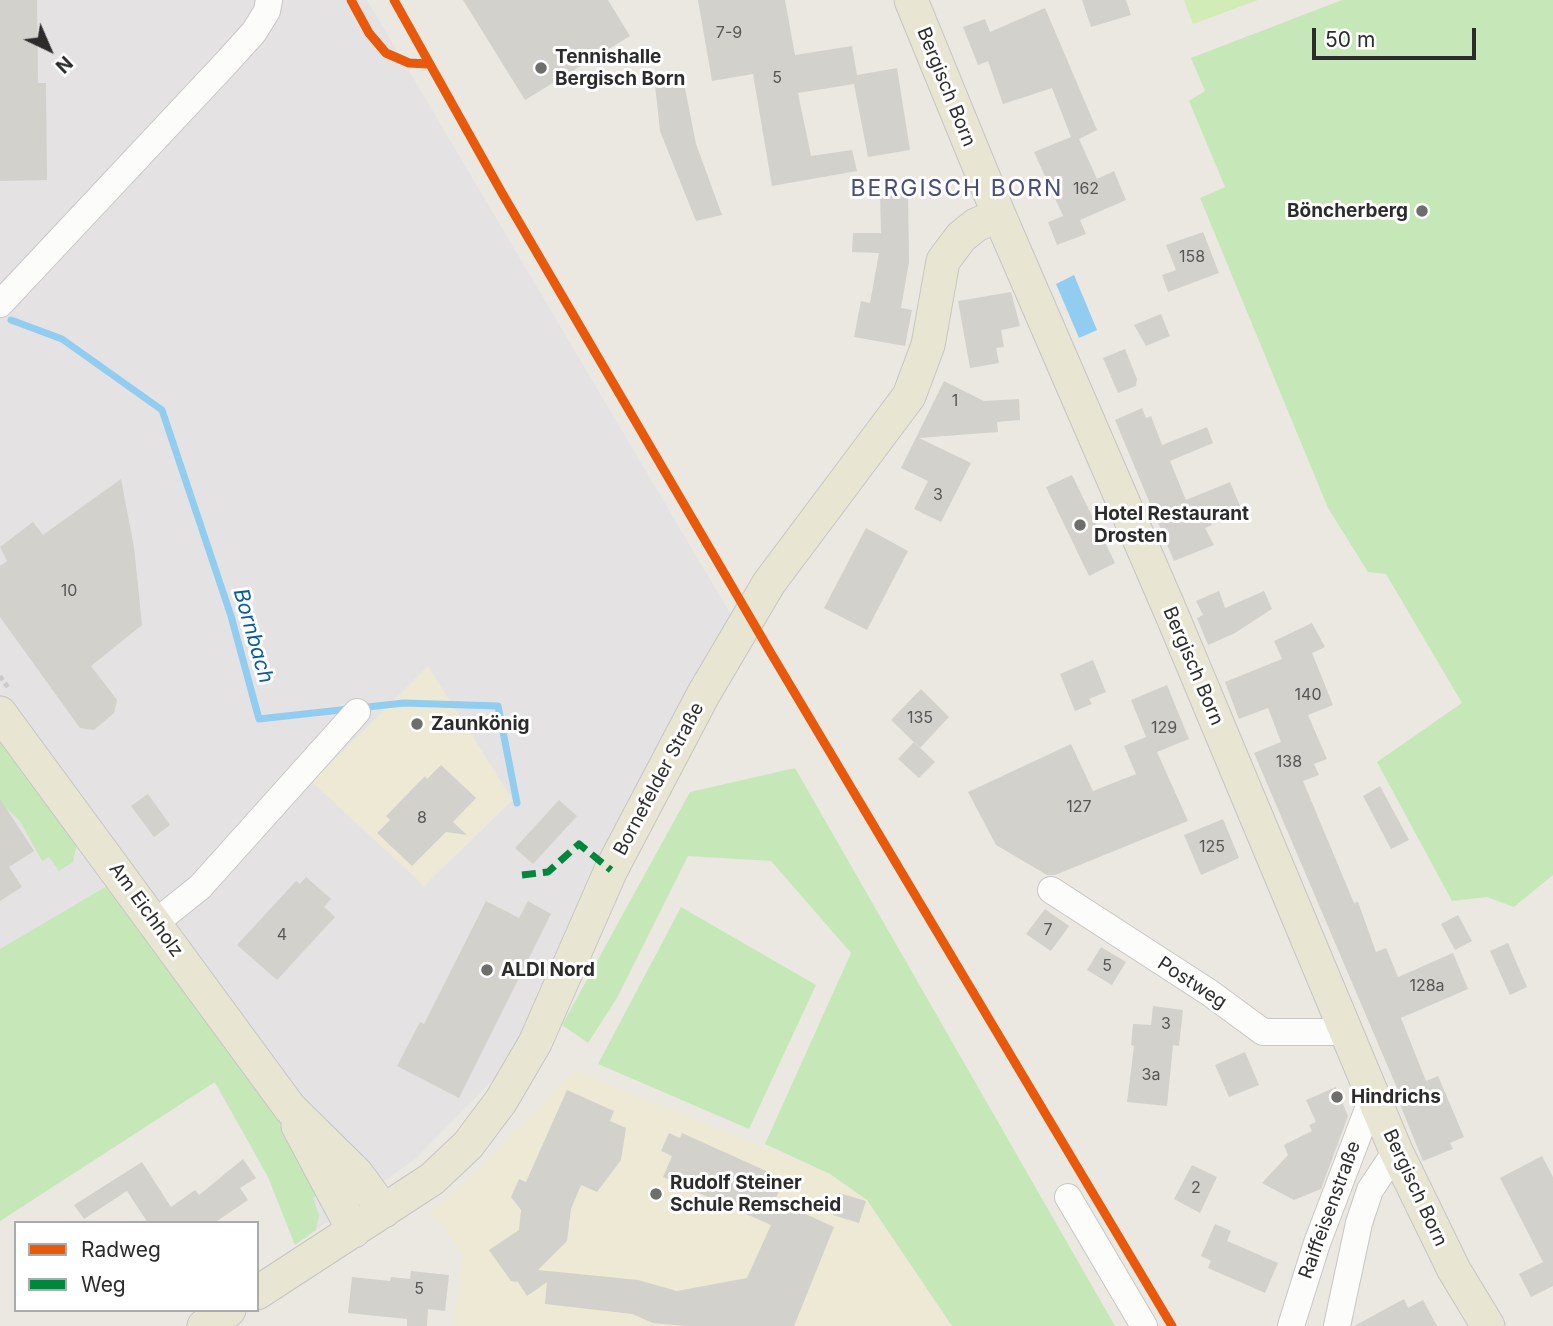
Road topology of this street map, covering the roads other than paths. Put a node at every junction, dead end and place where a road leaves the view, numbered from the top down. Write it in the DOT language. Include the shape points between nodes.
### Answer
graph roads {
  1 [pos="269,0"];
  2 [pos="911,0"];
  3 [pos="999,215"];
  4 [pos="0,304"];
  5 [pos="356,712"];
  6 [pos="0,713"];
  7 [pos="1051,890"];
  8 [pos="155,923"];
  9 [pos="1345,1032"];
  10 [pos="1373,1096"];
  11 [pos="290,1108"];
  12 [pos="1396,1151"];
  13 [pos="1068,1197"];
  14 [pos="384,1211"];
  15 [pos="354,1231"];
  16 [pos="259,1292"];
  17 [pos="226,1312"];
  18 [pos="204,1326"];
  19 [pos="1144,1326"];
  20 [pos="1291,1326"];
  21 [pos="1337,1326"];
  22 [pos="1488,1326"];
  1 -- 4 [label="lane" via="254,32"];
  2 -- 3 [label="main road, Bergisch Born"];
  3 -- 9 [label="main road, Bergisch Born"];
  3 -- 14 [label="main road, Bornefelder Straße" via="961,237 943,261 928,345 909,396 769,583 703,695 616,859 520,1071 468,1145 432,1179"];
  5 -- 8 [label="lane" via="200,887"];
  6 -- 8 [label="main road, Am Eichholz"];
  7 -- 9 [label="lane, Postweg" via="1263,1032"];
  8 -- 11 [label="main road, Am Eichholz"];
  9 -- 10 [label="main road, Bergisch Born"];
  10 -- 12 [label="main road, Bergisch Born"];
  10 -- 20 [label="lane, Raiffeisenstraße"];
  11 -- 14 [label="main road, Am Eichholz" via="357,1174"];
  11 -- 15 [label="main road, Am Eichholz"];
  12 -- 21 [label="lane, Raiffeisenstraße" via="1370,1190"];
  12 -- 22 [label="main road, Bergisch Born" via="1454,1270"];
  13 -- 19 [label="lane"];
  14 -- 15 [label="main road, Bornefelder Straße"];
  15 -- 16 [label="main road, Bornefelder Straße"];
  17 -- 18 [label="main road"];
}
